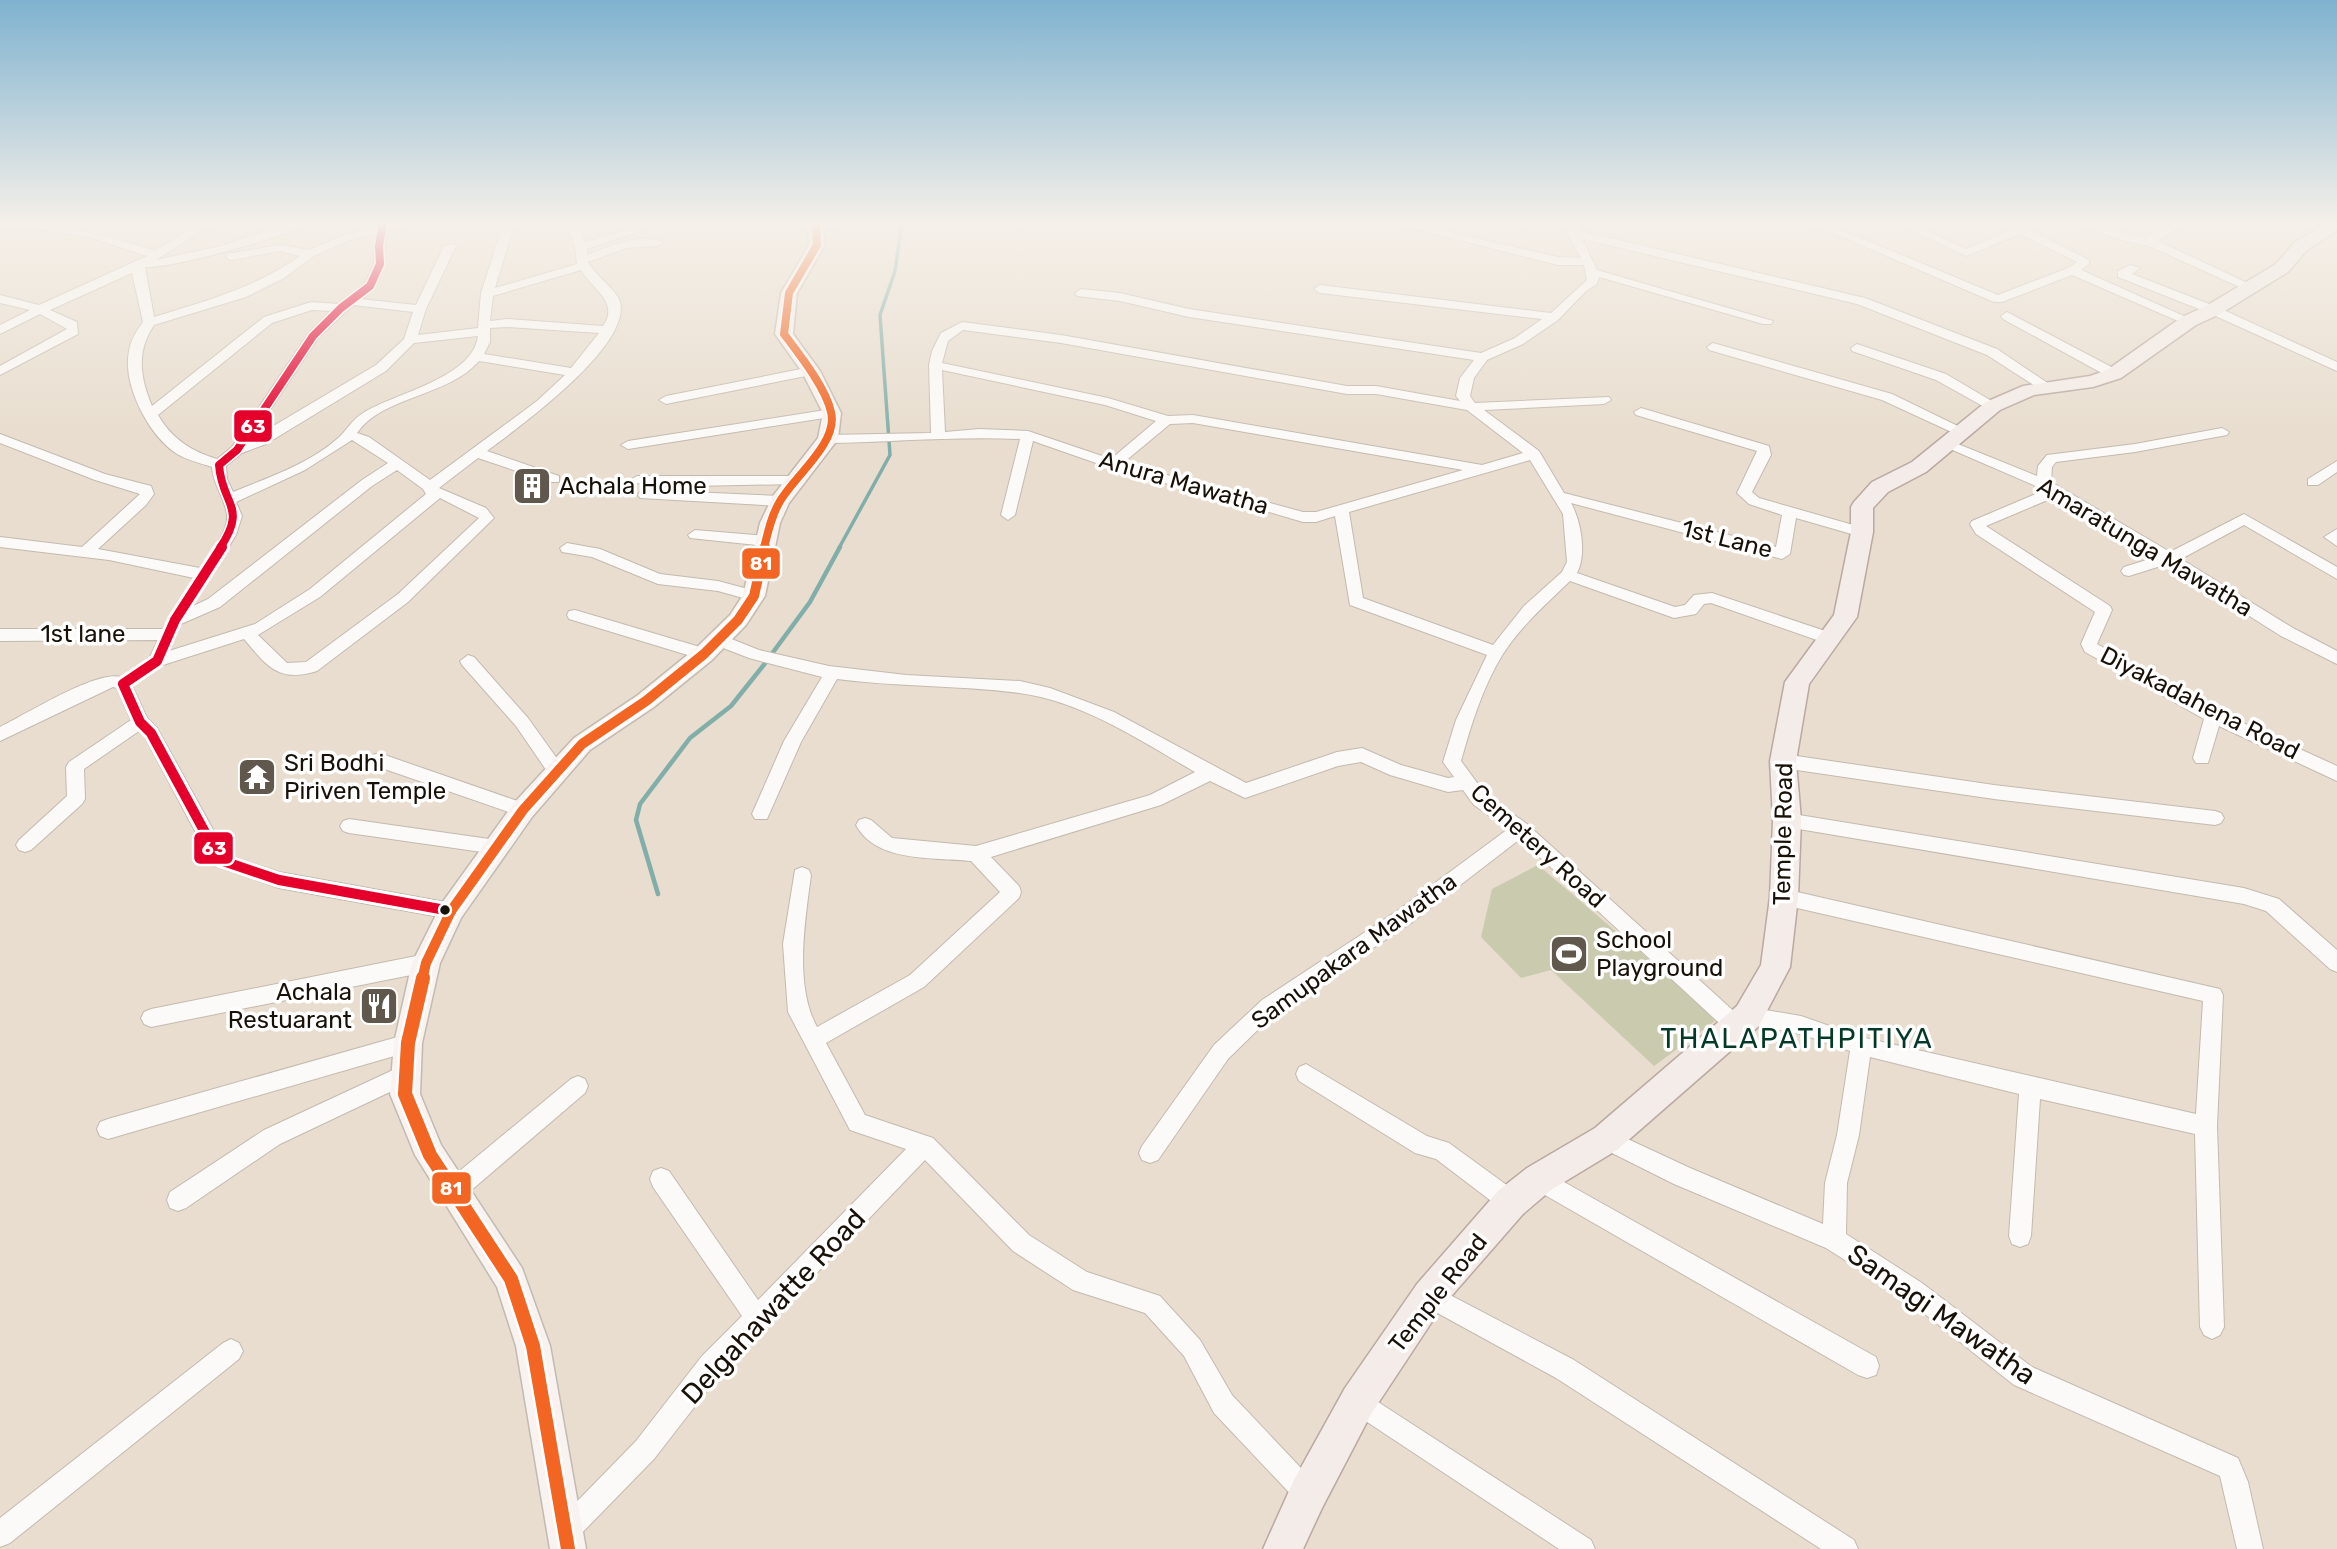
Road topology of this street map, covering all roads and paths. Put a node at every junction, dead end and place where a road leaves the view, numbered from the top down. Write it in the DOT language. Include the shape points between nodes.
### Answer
graph roads {
  1 [pos="73,294"];
  2 [pos="145,294"];
  3 [pos="238,294"];
  4 [pos="359,294"];
  5 [pos="427,294"];
  6 [pos="489,294"];
  7 [pos="608,294"];
  8 [pos="789,294"];
  9 [pos="1094,294"];
  10 [pos="1364,294"];
  11 [pos="1576,294"];
  12 [pos="1680,294"];
  13 [pos="1835,294"];
  14 [pos="1987,294"];
  15 [pos="2010,294"];
  16 [pos="2140,294"];
  17 [pos="2161,294"];
  18 [pos="2237,294"];
  19 [pos="0,299"];
  20 [pos="346,304"];
  21 [pos="39,309"];
  22 [pos="420,309"];
  23 [pos="2201,315"];
  24 [pos="2007,316"];
  25 [pos="1554,317"];
  26 [pos="1767,321"];
  27 [pos="149,322"];
  28 [pos="485,328"];
  29 [pos="0,330"];
  30 [pos="609,330"];
  31 [pos="410,340"];
  32 [pos="1713,347"];
  33 [pos="1857,348"];
  34 [pos="475,357"];
  35 [pos="1482,357"];
  36 [pos="935,365"];
  37 [pos="2337,367"];
  38 [pos="0,371"];
  39 [pos="811,371"];
  40 [pos="572,372"];
  41 [pos="2114,374"];
  42 [pos="2048,388"];
  43 [pos="666,400"];
  44 [pos="1604,400"];
  45 [pos="1993,406"];
  46 [pos="1471,407"];
  47 [pos="1641,412"];
  48 [pos="832,413"];
  49 [pos="149,415"];
  50 [pos="1167,420"];
  51 [pos="2222,432"];
  52 [pos="350,435"];
  53 [pos="1028,435"];
  54 [pos="938,437"];
  55 [pos="0,438"];
  56 [pos="1956,438"];
  57 [pos="828,439"];
  58 [pos="17,444"];
  59 [pos="628,445"];
  60 [pos="237,450"];
  61 [pos="478,453"];
  62 [pos="1534,454"];
  63 [pos="0,455"];
  64 [pos="398,463"];
  65 [pos="1112,465"];
  66 [pos="2337,465"];
  67 [pos="1482,469"];
  68 [pos="219,472"];
  69 [pos="554,479"];
  70 [pos="796,480"];
  71 [pos="637,481"];
  72 [pos="2313,482"];
  73 [pos="2051,487"];
  74 [pos="434,490"];
  75 [pos="645,495"];
  76 [pos="1560,496"];
  77 [pos="230,499"];
  78 [pos="780,501"];
  79 [pos="1341,510"];
  80 [pos="1790,512"];
  81 [pos="1008,515"];
  82 [pos="1862,533"];
  83 [pos="2337,534"];
  84 [pos="695,535"];
  85 [pos="766,541"];
  86 [pos="2337,541"];
  87 [pos="0,542"];
  88 [pos="567,548"];
  89 [pos="85,552"];
  90 [pos="2171,558"];
  91 [pos="2129,571"];
  92 [pos="202,574"];
  93 [pos="2337,574"];
  94 [pos="1568,575"];
  95 [pos="754,596"];
  96 [pos="575,615"];
  97 [pos="171,628"];
  98 [pos="248,633"];
  99 [pos="0,635"];
  100 [pos="1831,639"];
  101 [pos="712,647"];
  102 [pos="1496,652"];
  103 [pos="2337,658"];
  104 [pos="157,661"];
  105 [pos="468,662"];
  106 [pos="832,673"];
  107 [pos="123,684"];
  108 [pos="2213,716"];
  109 [pos="140,722"];
  110 [pos="0,735"];
  111 [pos="2203,758"];
  112 [pos="379,760"];
  113 [pos="1783,761"];
  114 [pos="557,772"];
  115 [pos="1209,773"];
  116 [pos="2337,774"];
  117 [pos="1467,782"];
  118 [pos="523,810"];
  119 [pos="761,814"];
  120 [pos="2215,818"];
  121 [pos="1787,820"];
  122 [pos="865,825"];
  123 [pos="349,826"];
  124 [pos="1521,829"];
  125 [pos="25,845"];
  126 [pos="496,847"];
  127 [pos="976,854"];
  128 [pos="802,875"];
  129 [pos="1784,897"];
  130 [pos="450,911"];
  131 [pos="426,963"];
  132 [pos="2337,963"];
  133 [pos="151,1018"];
  134 [pos="1743,1022"];
  135 [pos="813,1040"];
  136 [pos="408,1043"];
  137 [pos="1861,1046"];
  138 [pos="406,1074"];
  139 [pos="1306,1074"];
  140 [pos="578,1086"];
  141 [pos="2030,1087"];
  142 [pos="2206,1126"];
  143 [pos="108,1129"];
  144 [pos="1606,1139"];
  145 [pos="925,1145"];
  146 [pos="1150,1153"];
  147 [pos="661,1179"];
  148 [pos="1539,1179"];
  149 [pos="453,1191"];
  150 [pos="178,1200"];
  151 [pos="1511,1202"];
  152 [pos="2021,1236"];
  153 [pos="1834,1240"];
  154 [pos="1429,1296"];
  155 [pos="757,1318"];
  156 [pos="2212,1327"];
  157 [pos="231,1351"];
  158 [pos="1867,1366"];
  159 [pos="1357,1401"];
  160 [pos="1308,1493"];
  161 [pos="1,1535"];
  162 [pos="567,1540"];
  163 [pos="1283,1549"];
  164 [pos="1582,1549"];
  165 [pos="1845,1549"];
  166 [pos="2250,1549"];
  1 -- 21 [label="street"];
  2 -- 27 [label="street"];
  3 -- 27 [label="street"];
  4 -- 20 [label="street"];
  5 -- 22 [label="street"];
  6 -- 28 [label="street"];
  7 -- 30 [label="street" via="615,318"];
  8 -- 39 [label="main road" via="785,334"];
  9 -- 35 [label="street"];
  10 -- 25 [label="street"];
  11 -- 25 [label="street"];
  12 -- 26 [label="street"];
  13 -- 42 [label="street" via="1992,352"];
  14 -- 15 [label="street" via="1998,299"];
  16 -- 23 [label="street"];
  17 -- 23 [label="street"];
  18 -- 23 [label="main road, Temple Road"];
  19 -- 21 [label="street"];
  20 -- 22 [label="street"];
  20 -- 49 [label="street" via="311,306 268,320"];
  20 -- 60 [label="street" via="313,337"];
  21 -- 29 [label="street"];
  21 -- 38 [label="street" via="73,325 74,331"];
  22 -- 31 [label="street"];
  23 -- 37 [label="street"];
  23 -- 41 [label="main road, Temple Road"];
  24 -- 41 [label="street"];
  25 -- 35 [label="street" via="1519,341"];
  27 -- 49 [label="street" via="132,365"];
  28 -- 30 [label="street" via="507,323"];
  28 -- 31 [label="street"];
  28 -- 34 [label="street" via="482,349"];
  30 -- 40 [label="street"];
  31 -- 60 [label="street" via="381,368 261,441"];
  32 -- 56 [label="street, Amaratunga Mawatha" via="1887,397"];
  33 -- 45 [label="street" via="1941,377"];
  34 -- 40 [label="street"];
  34 -- 52 [label="street" via="450,377 355,424"];
  35 -- 46 [label="street" via="1467,378 1463,396"];
  36 -- 46 [label="street" via="941,341 950,330 962,326"];
  36 -- 50 [label="street" via="1083,396"];
  36 -- 54 [label="street"];
  39 -- 43 [label="street"];
  39 -- 48 [label="main road"];
  40 -- 61 [label="street" via="542,404"];
  41 -- 42 [label="main road, Temple Road"];
  42 -- 45 [label="main road, Temple Road" via="2030,390"];
  44 -- 46 [label="street"];
  45 -- 56 [label="main road, Temple Road"];
  46 -- 62 [label="street"];
  47 -- 80 [label="street" via="1764,449 1744,493 1754,501"];
  48 -- 57 [label="main road"];
  48 -- 59 [label="street"];
  49 -- 68 [label="street" via="180,449"];
  50 -- 65 [label="street"];
  50 -- 67 [label="street" via="1193,419"];
  51 -- 73 [label="street" via="2052,458 2045,466"];
  52 -- 64 [label="street"];
  52 -- 77 [label="street" via="280,477"];
  53 -- 54 [label="street, Anura Mawatha"];
  53 -- 65 [label="street, Anura Mawatha"];
  53 -- 81 [label="street"];
  54 -- 57 [label="street, Anura Mawatha"];
  55 -- 58 [label="street"];
  56 -- 73 [label="street, Amaratunga Mawatha"];
  56 -- 82 [label="main road, Temple Road" via="1919,467 1880,487 1862,507"];
  57 -- 70 [label="main road"];
  58 -- 63 [label="street"];
  58 -- 89 [label="street" via="100,477 146,489 141,502"];
  60 -- 68 [label="street"];
  61 -- 69 [label="street"];
  61 -- 74 [label="street"];
  62 -- 67 [label="street, Anura Mawatha"];
  62 -- 76 [label="street"];
  64 -- 74 [label="street"];
  64 -- 97 [label="street" via="214,604"];
  65 -- 79 [label="street, Anura Mawatha" via="1303,517"];
  66 -- 72 [label="street"];
  67 -- 79 [label="street, Anura Mawatha"];
  68 -- 77 [label="street"];
  70 -- 71 [label="street"];
  70 -- 78 [label="main road"];
  73 -- 90 [label="street, Amaratunga Mawatha"];
  73 -- 108 [label="street, Diyakadahena Road" via="1977,524 1981,531 2104,610 2088,644 2091,649"];
  74 -- 98 [label="street" via="315,593"];
  74 -- 98 [label="street" via="487,518 403,598 311,667 294,672 281,669"];
  75 -- 78 [label="street"];
  76 -- 80 [label="street, 1st Lane" via="1782,554"];
  76 -- 94 [label="street" via="1570,514 1575,562"];
  77 -- 92 [label="street" via="236,516 229,535"];
  78 -- 85 [label="main road"];
  79 -- 102 [label="street" via="1356,601"];
  80 -- 82 [label="street, 1st Lane"];
  82 -- 100 [label="main road, Temple Road" via="1845,617"];
  83 -- 86 [label="street" via="2331,537"];
  84 -- 85 [label="street"];
  85 -- 95 [label="main road"];
  87 -- 89 [label="street"];
  88 -- 95 [label="street" via="595,553 657,579 718,586"];
  89 -- 92 [label="street"];
  90 -- 91 [label="street"];
  90 -- 93 [label="street" via="2244,519"];
  90 -- 103 [label="street, Amaratunga Mawatha" via="2287,632"];
  92 -- 97 [label="street"];
  94 -- 100 [label="street" via="1674,613 1690,610 1699,599 1712,598"];
  94 -- 102 [label="street, Cemetery Road" via="1530,610"];
  95 -- 101 [label="main road"];
  96 -- 101 [label="street"];
  97 -- 99 [label="street, 1st lane"];
  97 -- 104 [label="street"];
  98 -- 104 [label="street"];
  100 -- 113 [label="main road, Temple Road" via="1797,682"];
  101 -- 106 [label="street"];
  101 -- 114 [label="main road" via="646,701 582,744"];
  102 -- 117 [label="street, Cemetery Road" via="1464,720 1452,762"];
  104 -- 107 [label="street"];
  105 -- 114 [label="street" via="522,722"];
  106 -- 115 [label="street" via="1043,691 1126,724"];
  106 -- 119 [label="street" via="793,741"];
  107 -- 109 [label="street"];
  107 -- 110 [label="street" via="113,681 97,686"];
  108 -- 111 [label="street"];
  108 -- 116 [label="street, Diyakadahena Road"];
  109 -- 125 [label="street" via="75,767 76,799"];
  109 -- 130 [label="street" via="151,733 220,860 279,880"];
  112 -- 118 [label="street"];
  113 -- 120 [label="street"];
  113 -- 121 [label="main road, Temple Road"];
  114 -- 118 [label="main road"];
  115 -- 117 [label="street" via="1245,790 1362,755 1448,785"];
  115 -- 127 [label="street" via="1155,800"];
  117 -- 124 [label="street, Cemetery Road" via="1480,800"];
  118 -- 126 [label="main road"];
  121 -- 129 [label="main road, Temple Road"];
  121 -- 132 [label="street" via="2244,896 2272,905"];
  122 -- 127 [label="street" via="888,845"];
  123 -- 126 [label="street"];
  124 -- 134 [label="street, Cemetery Road"];
  124 -- 146 [label="street, Samupakara Mawatha" via="1404,917 1269,1006 1221,1052"];
  126 -- 130 [label="main road"];
  127 -- 135 [label="street" via="1012,892 917,981"];
  128 -- 135 [label="street" via="793,944 798,1012"];
  129 -- 134 [label="main road, Temple Road" via="1775,967"];
  129 -- 142 [label="street" via="2213,995"];
  130 -- 131 [label="main road"];
  131 -- 133 [label="street"];
  131 -- 136 [label="main road"];
  134 -- 137 [label="street" via="1801,1025"];
  134 -- 144 [label="main road, Temple Road"];
  135 -- 145 [label="street" via="858,1123"];
  136 -- 138 [label="main road"];
  136 -- 143 [label="street"];
  137 -- 141 [label="street"];
  137 -- 153 [label="street, Samagi Mawatha" via="1836,1183"];
  138 -- 149 [label="main road" via="405,1094 430,1155"];
  138 -- 150 [label="street" via="272,1137"];
  139 -- 151 [label="street" via="1423,1146 1441,1150"];
  140 -- 149 [label="street"];
  141 -- 142 [label="street"];
  141 -- 152 [label="street"];
  142 -- 156 [label="street"];
  144 -- 148 [label="main road, Temple Road"];
  144 -- 153 [label="street"];
  145 -- 155 [label="street, Delgahawatte Road"];
  145 -- 160 [label="street" via="1021,1243 1082,1282 1152,1304 1192,1348 1223,1405"];
  147 -- 155 [label="street"];
  148 -- 151 [label="main road, Temple Road"];
  148 -- 158 [label="street"];
  149 -- 162 [label="main road" via="511,1279 533,1346"];
  151 -- 154 [label="main road, Temple Road"];
  153 -- 166 [label="street, Samagi Mawatha" via="1914,1291 2023,1376 2229,1467"];
  154 -- 159 [label="main road, Temple Road"];
  154 -- 165 [label="street" via="1565,1369"];
  155 -- 162 [label="street, Delgahawatte Road" via="710,1365"];
  157 -- 161 [label="street"];
  159 -- 160 [label="main road, Temple Road"];
  159 -- 164 [label="street"];
  160 -- 163 [label="main road, Temple Road"];
}
